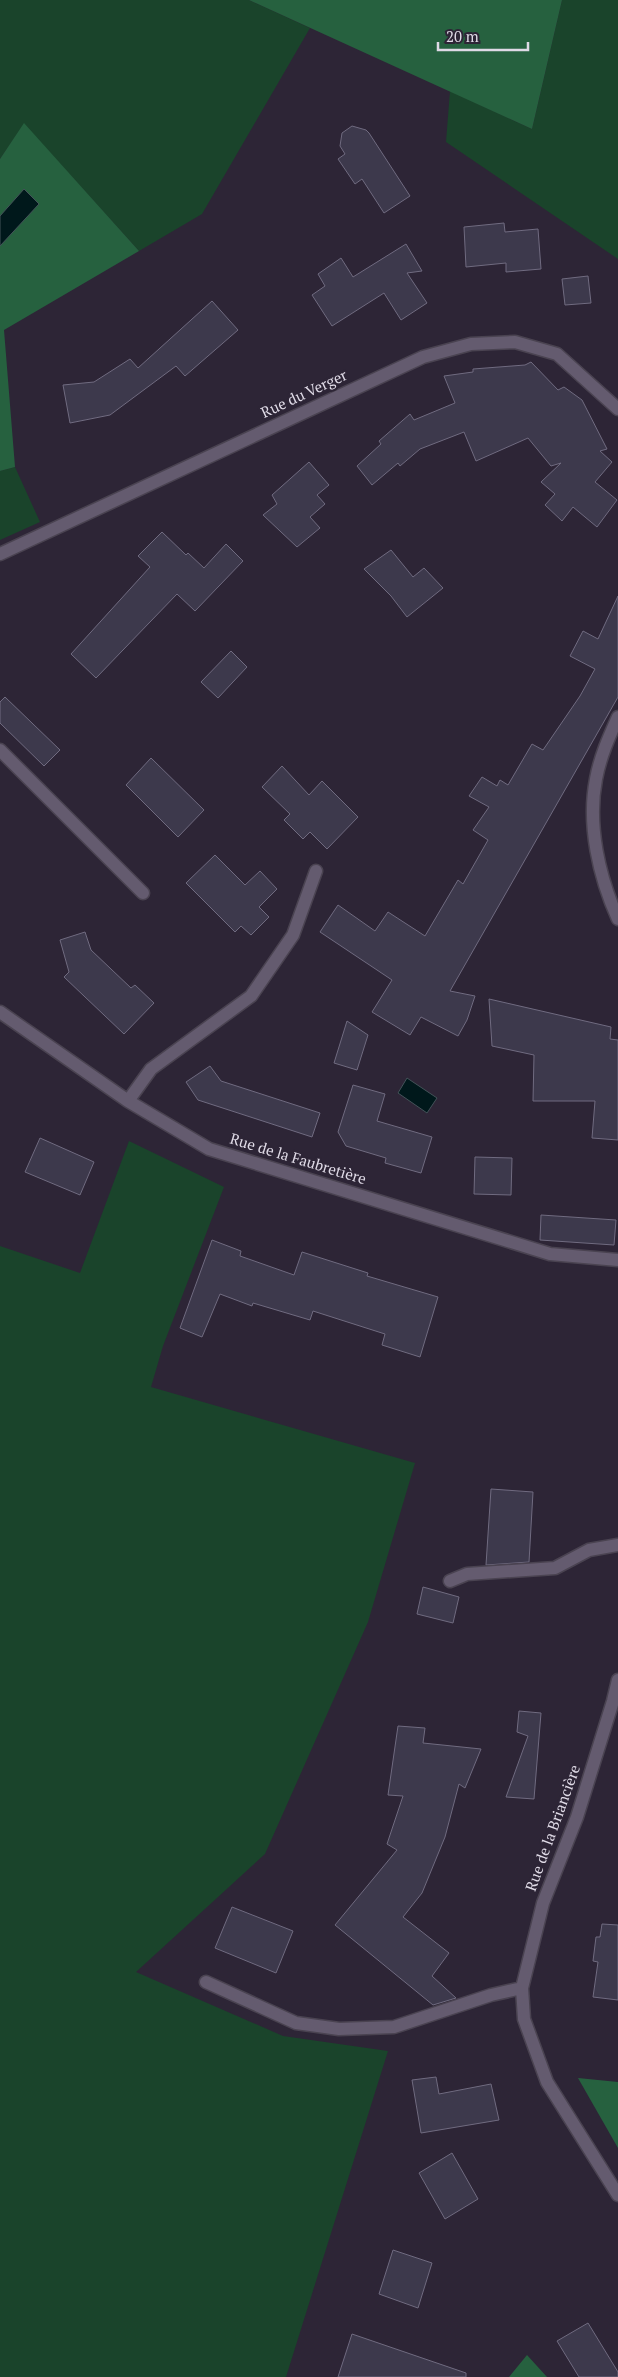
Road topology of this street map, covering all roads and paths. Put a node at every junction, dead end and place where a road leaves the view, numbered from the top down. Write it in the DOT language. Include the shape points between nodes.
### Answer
graph roads {
  1 [pos="618,409"];
  2 [pos="0,554"];
  3 [pos="618,717"];
  4 [pos="0,750"];
  5 [pos="316,871"];
  6 [pos="143,893"];
  7 [pos="618,918"];
  8 [pos="0,1012"];
  9 [pos="128,1101"];
  10 [pos="618,1260"];
  11 [pos="618,1545"];
  12 [pos="450,1581"];
  13 [pos="618,1680"];
  14 [pos="206,1982"];
  15 [pos="522,1988"];
  16 [pos="618,2195"];
  1 -- 2 [label="street, Rue du Verger" via="557,354 515,342 471,344 423,357"];
  3 -- 7 [label="street" via="604,746 596,780 594,820 601,871"];
  4 -- 6 [label="street"];
  5 -- 9 [label="street" via="293,935 250,996 151,1069"];
  8 -- 9 [label="street, Rue de la Faubretière"];
  9 -- 10 [label="street, Rue de la Faubretière" via="209,1149 550,1254"];
  11 -- 12 [label="street" via="589,1550 555,1568 467,1574"];
  13 -- 15 [label="street, Rue de la Briancière" via="577,1817 543,1903"];
  14 -- 15 [label="street" via="296,2023 339,2029 394,2027"];
  15 -- 16 [label="street, Rue de la Briancière" via="524,2019 547,2082"];
}
